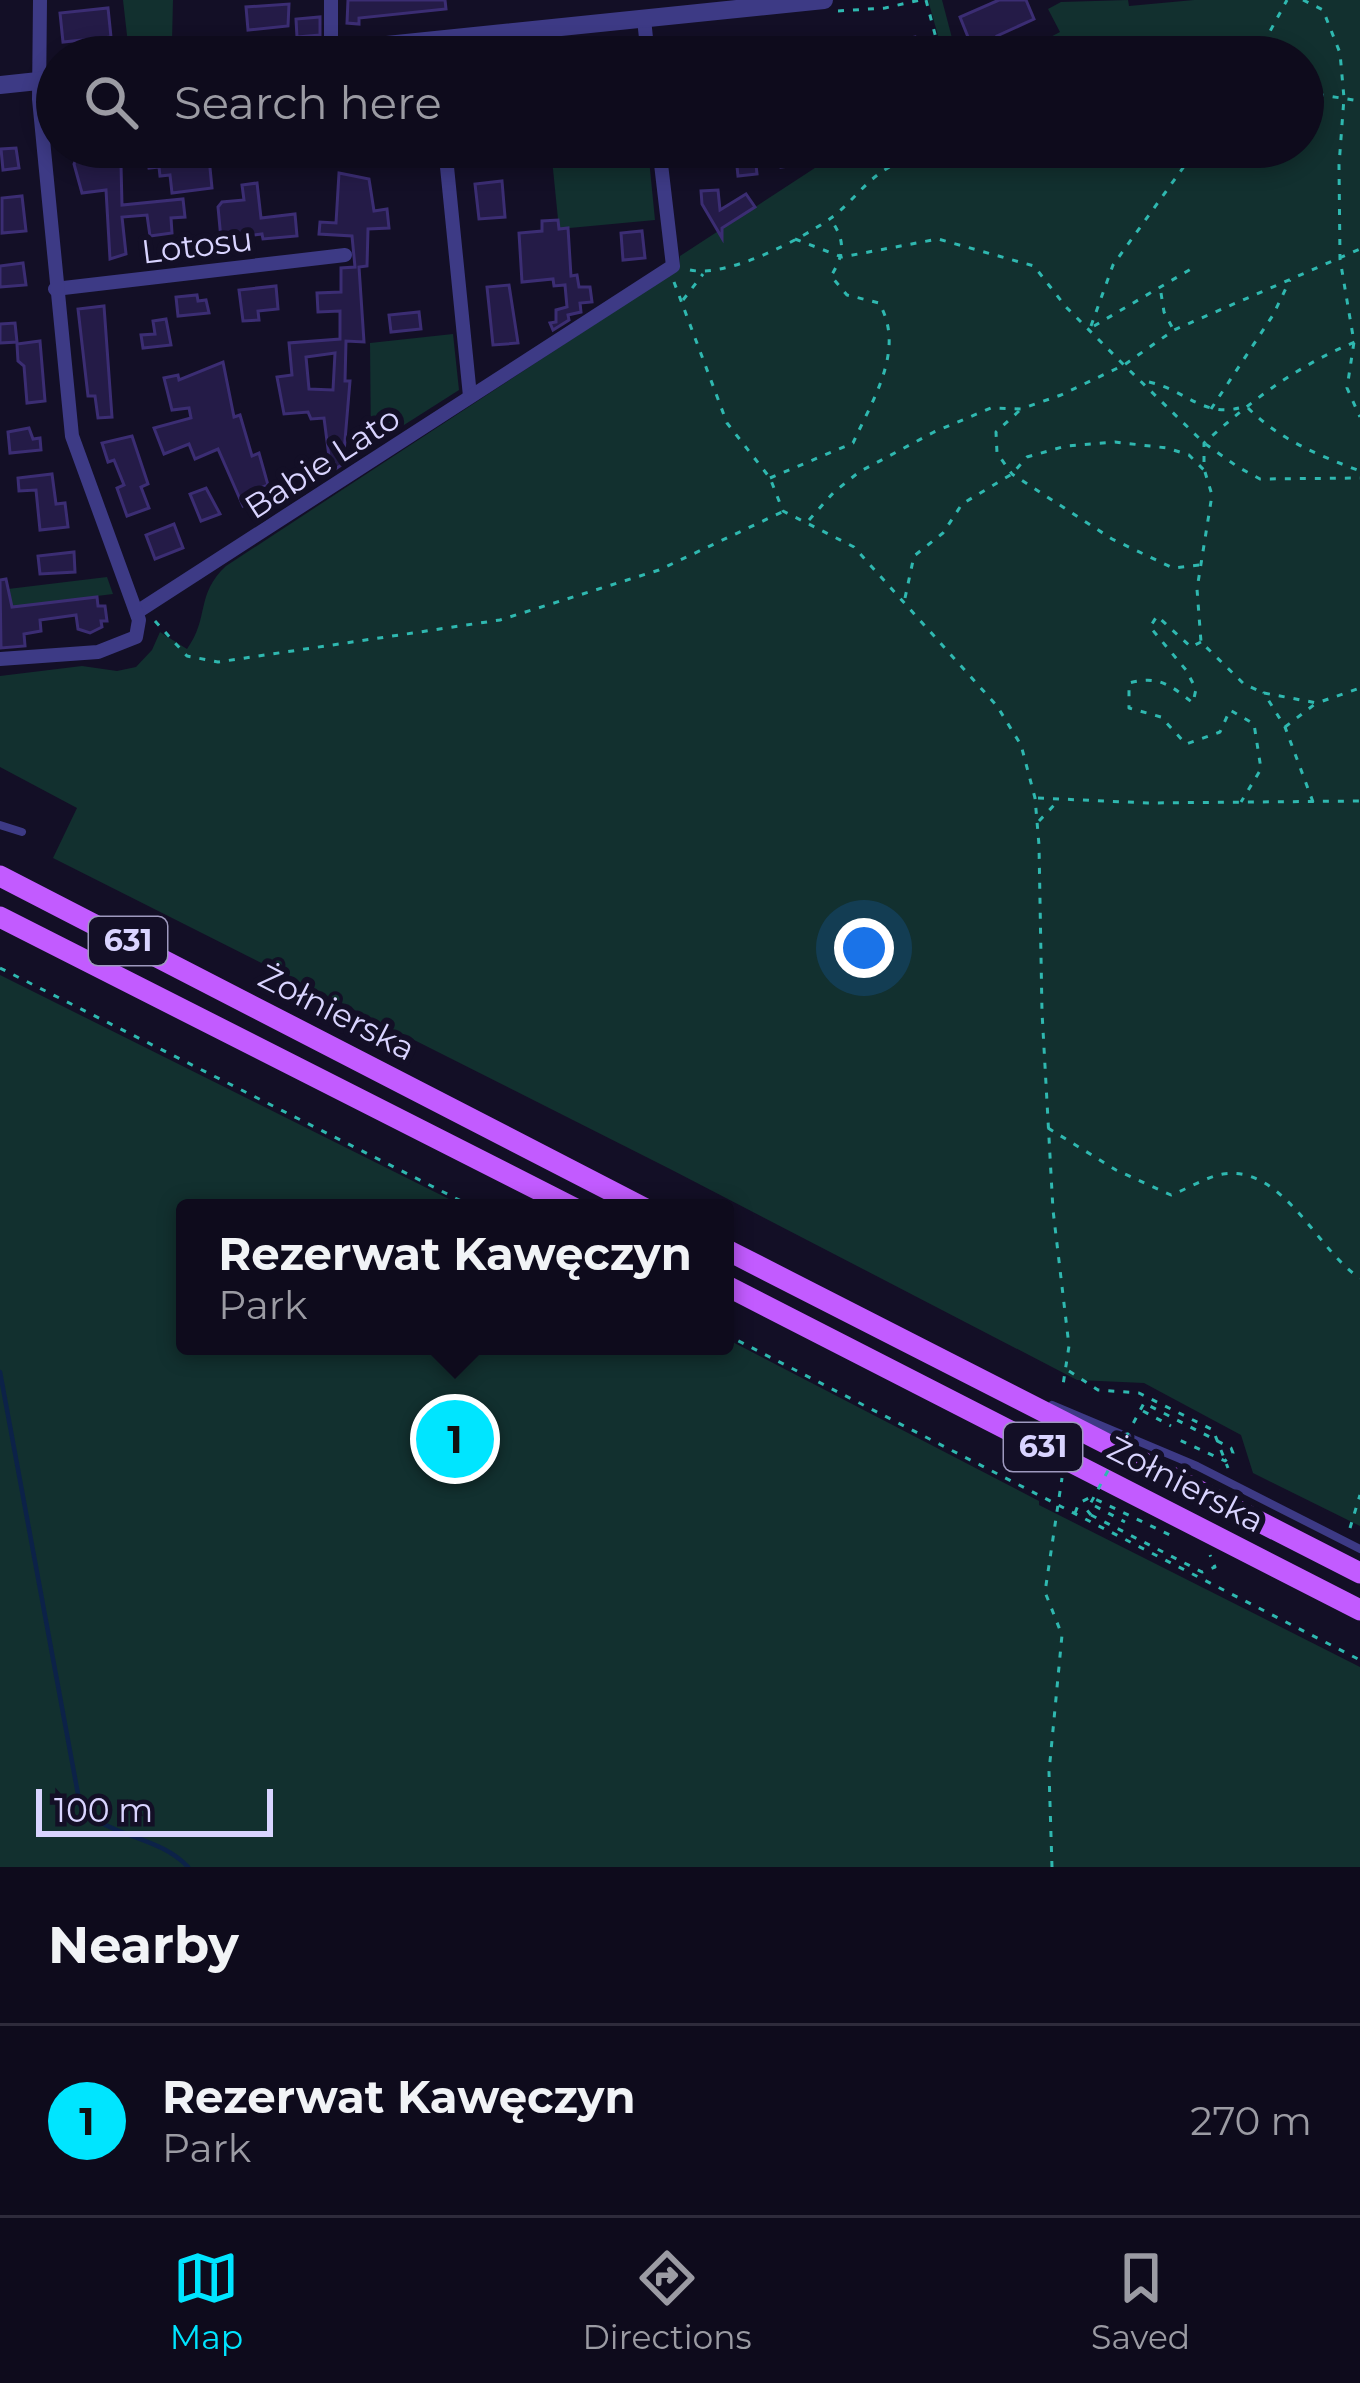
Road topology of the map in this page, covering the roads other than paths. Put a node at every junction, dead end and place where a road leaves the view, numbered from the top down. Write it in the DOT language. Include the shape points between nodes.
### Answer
graph roads {
  1 [pos="40,0"];
  2 [pos="331,0"];
  3 [pos="824,0"];
  4 [pos="644,19"];
  5 [pos="44,36"];
  6 [pos="331,36"];
  7 [pos="521,36"];
  8 [pos="646,36"];
  9 [pos="36,81"];
  10 [pos="0,85"];
  11 [pos="51,168"];
  12 [pos="447,168"];
  13 [pos="662,168"];
  14 [pos="345,255"];
  15 [pos="56,289"];
  16 [pos="470,396"];
  17 [pos="137,612"];
  18 [pos="0,659"];
  19 [pos="0,825"];
  20 [pos="22,832"];
  21 [pos="0,876"];
  22 [pos="0,917"];
  23 [pos="556,1199"];
  24 [pos="627,1199"];
  25 [pos="734,1254"];
  26 [pos="734,1290"];
  27 [pos="968,1372"];
  28 [pos="1360,1549"];
  29 [pos="1360,1573"];
  30 [pos="1360,1610"];
  1 -- 5 [label="street"];
  2 -- 6 [label="street"];
  3 -- 4 [label="street"];
  4 -- 7 [label="street"];
  4 -- 8 [label="street"];
  9 -- 10 [label="street"];
  11 -- 15 [label="street"];
  12 -- 16 [label="street"];
  13 -- 16 [label="street, Babie Lato" via="674,266"];
  14 -- 15 [label="street, Lotosu"];
  15 -- 17 [label="street" via="74,445"];
  16 -- 17 [label="street, Babie Lato"];
  17 -- 18 [label="street, Babie Lato" via="136,637 115,649"];
  19 -- 20 [label="lane"];
  21 -- 24 [label="main road, Żołnierska / 631"];
  22 -- 23 [label="main road, Żołnierska / 631"];
  25 -- 27 [label="main road, Żołnierska / 631"];
  26 -- 30 [label="main road, Żołnierska / 631" via="1066,1469"];
  27 -- 28 [label="lane" via="1197,1466"];
  27 -- 29 [label="main road, Żołnierska / 631"];
}
